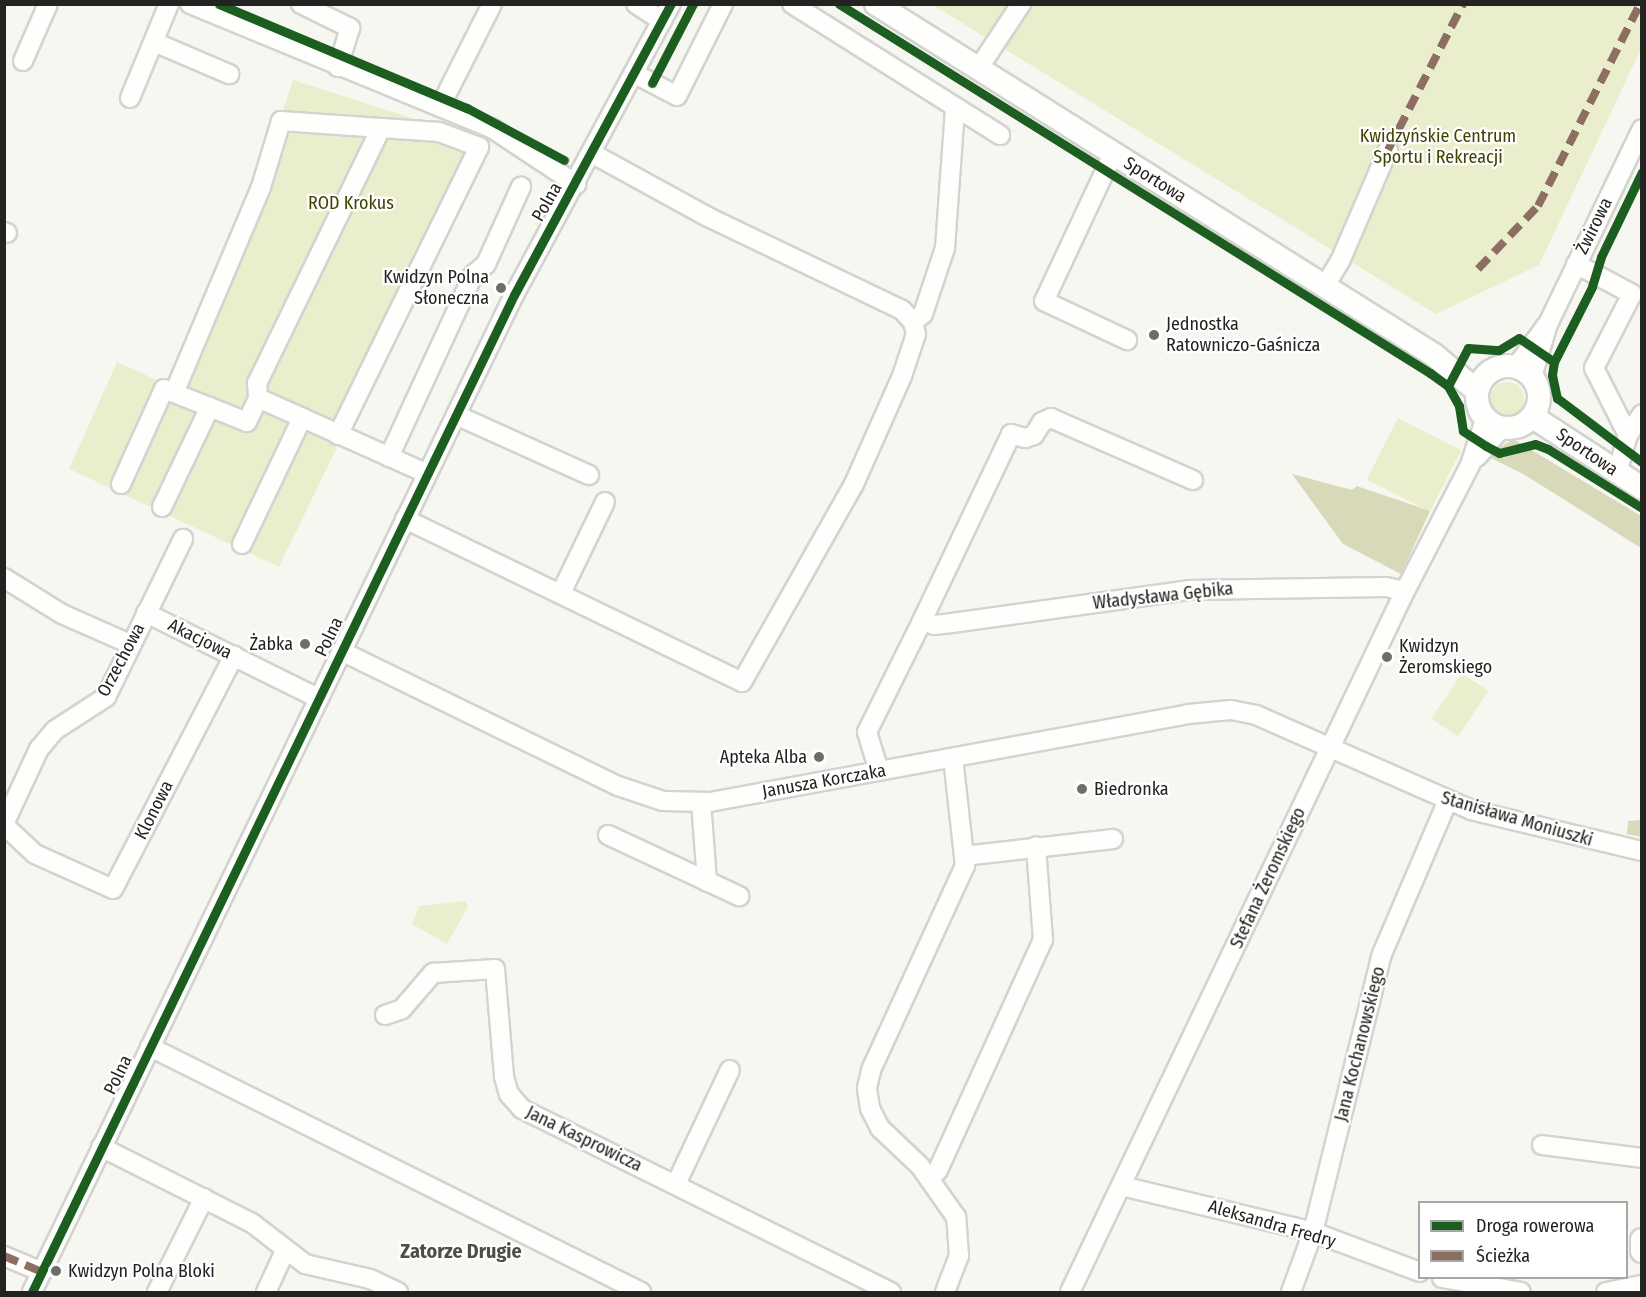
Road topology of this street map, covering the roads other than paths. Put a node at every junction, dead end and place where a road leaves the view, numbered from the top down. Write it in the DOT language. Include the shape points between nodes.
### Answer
graph roads {
  1 [pos="48,4"];
  2 [pos="169,4"];
  3 [pos="190,4"];
  4 [pos="301,4"];
  5 [pos="492,4"];
  6 [pos="671,4"];
  7 [pos="723,4"];
  8 [pos="792,4"];
  9 [pos="876,4"];
  10 [pos="1021,4"];
  11 [pos="650,13"];
  12 [pos="154,42"];
  13 [pos="23,61"];
  14 [pos="338,67"];
  15 [pos="978,69"];
  16 [pos="229,74"];
  17 [pos="635,74"];
  18 [pos="130,98"];
  19 [pos="440,107"];
  20 [pos="955,110"];
  21 [pos="381,128"];
  22 [pos="1641,129"];
  23 [pos="1000,135"];
  24 [pos="1388,150"];
  25 [pos="592,154"];
  26 [pos="1113,154"];
  27 [pos="576,184"];
  28 [pos="521,187"];
  29 [pos="1576,264"];
  30 [pos="1324,286"];
  31 [pos="1637,297"];
  32 [pos="913,322"];
  33 [pos="1127,340"];
  34 [pos="1524,372"];
  35 [pos="1483,382"];
  36 [pos="174,393"];
  37 [pos="258,398"];
  38 [pos="210,407"];
  39 [pos="1641,414"];
  40 [pos="456,415"];
  41 [pos="1533,417"];
  42 [pos="302,418"];
  43 [pos="1493,424"];
  44 [pos="338,435"];
  45 [pos="1628,435"];
  46 [pos="389,457"];
  47 [pos="426,473"];
  48 [pos="1617,473"];
  49 [pos="589,475"];
  50 [pos="1193,480"];
  51 [pos="121,484"];
  52 [pos="1641,488"];
  53 [pos="605,502"];
  54 [pos="162,507"];
  55 [pos="405,519"];
  56 [pos="183,539"];
  57 [pos="242,544"];
  58 [pos="4,578"];
  59 [pos="1405,591"];
  60 [pos="561,593"];
  61 [pos="146,613"];
  62 [pos="922,621"];
  63 [pos="130,644"];
  64 [pos="341,651"];
  65 [pos="234,656"];
  66 [pos="318,698"];
  67 [pos="1329,749"];
  68 [pos="953,758"];
  69 [pos="879,771"];
  70 [pos="701,802"];
  71 [pos="1447,802"];
  72 [pos="4,825"];
  73 [pos="608,835"];
  74 [pos="1113,838"];
  75 [pos="1036,846"];
  76 [pos="1641,851"];
  77 [pos="964,856"];
  78 [pos="707,882"];
  79 [pos="740,896"];
  80 [pos="385,1015"];
  81 [pos="150,1047"];
  82 [pos="730,1070"];
  83 [pos="1542,1145"];
  84 [pos="101,1147"];
  85 [pos="1641,1158"];
  86 [pos="930,1179"];
  87 [pos="676,1184"];
  88 [pos="1122,1186"];
  89 [pos="204,1198"];
  90 [pos="1313,1232"];
  91 [pos="1641,1240"];
  92 [pos="285,1251"];
  93 [pos="1641,1251"];
  94 [pos="4,1256"];
  95 [pos="42,1272"];
  96 [pos="1418,1272"];
  97 [pos="1447,1279"];
  98 [pos="1641,1286"];
  99 [pos="32,1293"];
  100 [pos="158,1293"];
  101 [pos="266,1293"];
  102 [pos="398,1293"];
  103 [pos="641,1293"];
  104 [pos="891,1293"];
  105 [pos="945,1293"];
  106 [pos="1070,1293"];
  107 [pos="1291,1293"];
  108 [pos="1521,1293"];
  109 [pos="1606,1293"];
  110 [pos="1641,1293"];
  1 -- 13 [label="street"];
  2 -- 12 [label="street"];
  3 -- 14 [label="street"];
  4 -- 14 [label="street" via="350,28"];
  5 -- 19 [label="street"];
  6 -- 11 [label="street, Polna"];
  7 -- 17 [label="street" via="677,96"];
  8 -- 20 [label="street"];
  9 -- 15 [label="main road, Sportowa"];
  10 -- 15 [label="street"];
  11 -- 17 [label="street, Polna"];
  12 -- 16 [label="street"];
  12 -- 18 [label="street"];
  14 -- 19 [label="street"];
  15 -- 26 [label="main road, Sportowa"];
  17 -- 25 [label="street, Polna"];
  19 -- 27 [label="street" via="493,129"];
  20 -- 23 [label="street"];
  20 -- 32 [label="street" via="945,248 922,314"];
  21 -- 36 [label="street" via="281,122 261,187"];
  21 -- 37 [label="street" via="257,383"];
  21 -- 44 [label="street" via="438,132 479,147"];
  22 -- 29 [label="street, Żwirowa"];
  24 -- 30 [label="street" via="1341,259"];
  25 -- 27 [label="street, Polna"];
  25 -- 32 [label="street" via="708,217 902,309"];
  26 -- 30 [label="main road, Sportowa"];
  26 -- 33 [label="street" via="1044,301"];
  27 -- 40 [label="street, Polna" via="531,264"];
  28 -- 46 [label="street" via="486,264 469,284"];
  29 -- 31 [label="street"];
  29 -- 34 [label="street, Żwirowa"];
  30 -- 35 [label="main road, Sportowa"];
  31 -- 45 [label="street" via="1594,368"];
  32 -- 60 [label="street" via="916,334 902,376 854,484 742,682"];
  34 -- 35 [label="main road" via="1507,365"];
  34 -- 41 [label="main road" via="1539,397"];
  35 -- 43 [label="main road" via="1476,401"];
  36 -- 38 [label="street"];
  36 -- 51 [label="street" via="164,389"];
  37 -- 38 [label="street" via="247,422"];
  37 -- 42 [label="street"];
  38 -- 54 [label="street"];
  39 -- 45 [label="street"];
  40 -- 47 [label="street, Polna"];
  40 -- 49 [label="street"];
  41 -- 43 [label="main road" via="1518,427"];
  41 -- 48 [label="main road, Sportowa"];
  42 -- 44 [label="street"];
  42 -- 57 [label="street"];
  43 -- 59 [label="street, Stefana Żeromskiego"];
  44 -- 46 [label="street"];
  45 -- 48 [label="street"];
  46 -- 47 [label="street"];
  47 -- 55 [label="street, Polna"];
  48 -- 52 [label="main road, Sportowa"];
  50 -- 62 [label="street" via="1051,418 1042,422 1034,435 1025,438 1011,434"];
  53 -- 60 [label="street"];
  55 -- 60 [label="street"];
  55 -- 64 [label="street, Polna"];
  56 -- 61 [label="street, Orzechowa"];
  58 -- 63 [label="street" via="62,614"];
  59 -- 62 [label="street, Władysława Gębika" via="1386,587 1189,590 934,625"];
  59 -- 67 [label="street, Stefana Żeromskiego"];
  61 -- 63 [label="street, Orzechowa"];
  61 -- 65 [label="street, Akacjowa"];
  62 -- 69 [label="street" via="867,732"];
  63 -- 72 [label="street, Orzechowa" via="106,697 55,730 39,749"];
  64 -- 66 [label="street, Polna"];
  64 -- 70 [label="street, Janusza Korczaka" via="632,792 663,801"];
  65 -- 66 [label="street, Akacjowa"];
  65 -- 72 [label="street, Klonowa" via="113,889 35,854"];
  66 -- 81 [label="street, Polna"];
  67 -- 68 [label="street, Janusza Korczaka" via="1256,714 1222,710"];
  67 -- 71 [label="street, Stanisława Moniuszki"];
  67 -- 88 [label="street, Stefana Żeromskiego"];
  68 -- 69 [label="street, Janusza Korczaka"];
  68 -- 77 [label="street"];
  69 -- 70 [label="street, Janusza Korczaka"];
  70 -- 78 [label="street"];
  71 -- 76 [label="street, Stanisława Moniuszki" via="1567,836"];
  71 -- 90 [label="street, Jana Kochanowskiego" via="1401,902 1373,981"];
  73 -- 78 [label="street"];
  74 -- 75 [label="street"];
  75 -- 77 [label="street"];
  75 -- 86 [label="street" via="1043,940 938,1170"];
  77 -- 86 [label="street" via="965,866 868,1082 868,1100 876,1123"];
  78 -- 79 [label="street"];
  80 -- 87 [label="street, Jana Kasprowicza" via="402,1009 433,973 495,969 504,1077 515,1102 538,1119"];
  81 -- 84 [label="street, Polna"];
  81 -- 103 [label="street"];
  82 -- 87 [label="street"];
  83 -- 85 [label="street"];
  84 -- 89 [label="street"];
  84 -- 95 [label="street, Polna"];
  86 -- 105 [label="street" via="949,1203 959,1233 957,1263"];
  87 -- 104 [label="street, Jana Kasprowicza"];
  88 -- 90 [label="street, Aleksandra Fredry"];
  88 -- 106 [label="street, Stefana Żeromskiego"];
  89 -- 92 [label="street" via="252,1223"];
  89 -- 100 [label="street"];
  90 -- 96 [label="street, Aleksandra Fredry"];
  90 -- 107 [label="street, Jana Kochanowskiego"];
  91 -- 93 [label="main road"];
  92 -- 101 [label="street"];
  92 -- 102 [label="street" via="318,1269 370,1279"];
  94 -- 95 [label="street"];
  95 -- 99 [label="street, Polna"];
  97 -- 108 [label="street"];
  98 -- 109 [label="street"];
  98 -- 110 [label="main road"];
}
